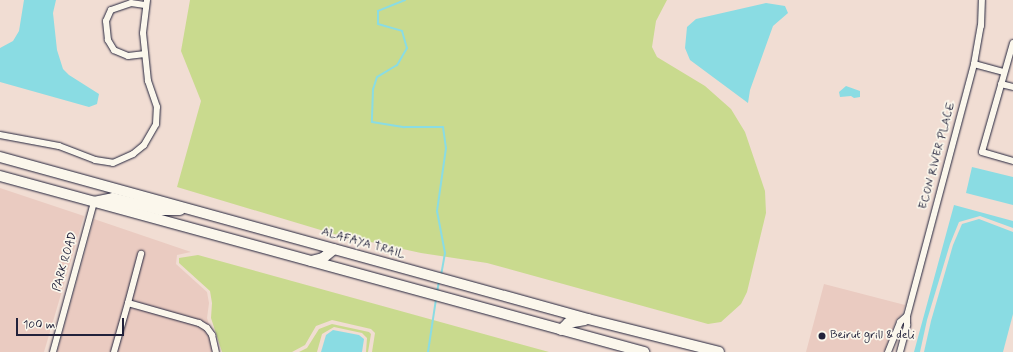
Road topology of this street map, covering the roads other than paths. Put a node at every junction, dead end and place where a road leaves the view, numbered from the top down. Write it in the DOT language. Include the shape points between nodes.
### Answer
graph roads {
  1 [pos="982,0"];
  2 [pos="146,2"];
  3 [pos="1013,42"];
  4 [pos="145,54"];
  5 [pos="974,64"];
  6 [pos="1004,72"];
  7 [pos="1001,84"];
  8 [pos="1013,87"];
  9 [pos="0,135"];
  10 [pos="0,157"];
  11 [pos="1013,161"];
  12 [pos="0,176"];
  13 [pos="94,202"];
  14 [pos="194,210"];
  15 [pos="334,249"];
  16 [pos="141,254"];
  17 [pos="309,261"];
  18 [pos="128,303"];
  19 [pos="907,316"];
  20 [pos="588,319"];
  21 [pos="561,330"];
  22 [pos="53,352"];
  23 [pos="114,352"];
  24 [pos="216,352"];
  25 [pos="644,352"];
  26 [pos="719,352"];
  27 [pos="888,352"];
  28 [pos="900,352"];
  1 -- 5 [label="street, ECON RIVER PLACE" via="981,26"];
  2 -- 4 [label="street" via="143,33"];
  2 -- 4 [label="street" via="131,3 112,10 106,21 108,40 114,50 128,56"];
  3 -- 6 [label="street"];
  4 -- 9 [label="street" via="148,81 157,107 156,124 144,145 133,154 113,163 95,160 59,146"];
  5 -- 6 [label="street"];
  5 -- 19 [label="street, ECON RIVER PLACE"];
  6 -- 7 [label="street"];
  7 -- 8 [label="street"];
  7 -- 11 [label="street" via="982,152"];
  10 -- 14 [label="main road, ALAFAYA TRAIL"];
  12 -- 13 [label="main road"];
  13 -- 14 [label="main road" via="113,198 160,210"];
  13 -- 17 [label="main road"];
  13 -- 22 [label="street, PARK ROAD"];
  14 -- 15 [label="main road, ALAFAYA TRAIL"];
  15 -- 17 [label="main road" via="323,258"];
  15 -- 20 [label="main road, ALAFAYA TRAIL"];
  16 -- 18 [label="street"];
  17 -- 21 [label="main road"];
  18 -- 23 [label="street"];
  18 -- 24 [label="street" via="199,323 212,335"];
  19 -- 27 [label="street, ECON RIVER PLACE" via="900,322"];
  19 -- 28 [label="street, ECON RIVER PLACE"];
  20 -- 21 [label="main road" via="568,323"];
  20 -- 26 [label="main road, ALAFAYA TRAIL"];
  21 -- 25 [label="main road"];
}
